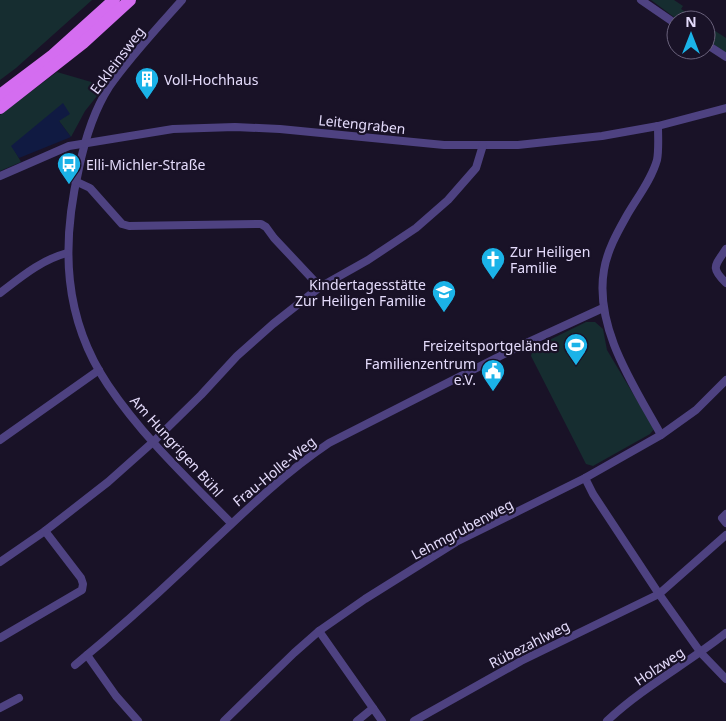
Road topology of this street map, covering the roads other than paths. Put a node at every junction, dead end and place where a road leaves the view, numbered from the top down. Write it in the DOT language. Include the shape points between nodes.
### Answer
graph roads {
  1 [pos="114,0"];
  2 [pos="130,0"];
  3 [pos="182,0"];
  4 [pos="641,0"];
  5 [pos="666,17"];
  6 [pos="0,95"];
  7 [pos="0,108"];
  8 [pos="726,108"];
  9 [pos="658,126"];
  10 [pos="84,143"];
  11 [pos="483,145"];
  12 [pos="0,176"];
  13 [pos="75,181"];
  14 [pos="726,248"];
  15 [pos="67,253"];
  16 [pos="726,282"];
  17 [pos="320,287"];
  18 [pos="0,294"];
  19 [pos="603,308"];
  20 [pos="99,370"];
  21 [pos="726,380"];
  22 [pos="661,435"];
  23 [pos="0,440"];
  24 [pos="153,442"];
  25 [pos="585,478"];
  26 [pos="726,514"];
  27 [pos="726,523"];
  28 [pos="231,524"];
  29 [pos="45,531"];
  30 [pos="726,535"];
  31 [pos="0,562"];
  32 [pos="659,594"];
  33 [pos="319,631"];
  34 [pos="726,633"];
  35 [pos="0,638"];
  36 [pos="700,653"];
  37 [pos="87,655"];
  38 [pos="75,665"];
  39 [pos="726,679"];
  40 [pos="19,698"];
  41 [pos="0,708"];
  42 [pos="373,708"];
  43 [pos="138,721"];
  44 [pos="224,721"];
  45 [pos="357,721"];
  46 [pos="382,721"];
  47 [pos="414,721"];
  48 [pos="607,721"];
  1 -- 6 [label="main road"];
  2 -- 7 [label="main road" via="84,43"];
  3 -- 10 [label="street, Eckleinsweg" via="110,87 92,118"];
  4 -- 5 [label="street"];
  8 -- 9 [label="street, Leitengraben"];
  9 -- 11 [label="street, Leitengraben" via="538,143"];
  9 -- 19 [label="street" via="657,160 611,247 604,268"];
  10 -- 11 [label="street, Leitengraben" via="173,129 235,127 444,145"];
  10 -- 12 [label="street, Leitengraben" via="69,146"];
  10 -- 13 [label="street, Am Hungrigen Bühl"];
  11 -- 17 [label="street" via="476,168 448,200 416,228"];
  13 -- 15 [label="street, Am Hungrigen Bühl"];
  13 -- 17 [label="street" via="90,188 122,224 261,224"];
  14 -- 16 [label="street" via="716,269"];
  15 -- 18 [label="street" via="40,263"];
  15 -- 20 [label="street, Am Hungrigen Bühl" via="78,321"];
  17 -- 24 [label="street" via="237,356"];
  19 -- 22 [label="street" via="620,361"];
  19 -- 28 [label="street, Frau-Holle-Weg" via="520,346 329,443 308,457"];
  20 -- 23 [label="street"];
  20 -- 24 [label="street, Am Hungrigen Bühl"];
  21 -- 22 [label="street, Lehmgrubenweg" via="696,410"];
  22 -- 25 [label="street, Lehmgrubenweg"];
  24 -- 28 [label="street, Am Hungrigen Bühl"];
  24 -- 29 [label="street"];
  25 -- 32 [label="street"];
  25 -- 33 [label="street, Lehmgrubenweg" via="456,542"];
  26 -- 27 [label="street" via="722,518"];
  28 -- 37 [label="street, Frau-Holle-Weg"];
  29 -- 31 [label="street"];
  29 -- 35 [label="street" via="81,578 82,590"];
  30 -- 32 [label="street, Rübezahlweg"];
  32 -- 36 [label="street"];
  32 -- 47 [label="street, Rübezahlweg" via="521,661"];
  33 -- 42 [label="street"];
  33 -- 44 [label="street, Lehmgrubenweg"];
  34 -- 36 [label="street, Holzweg"];
  36 -- 39 [label="street"];
  36 -- 48 [label="street, Holzweg"];
  37 -- 38 [label="street, Frau-Holle-Weg"];
  37 -- 43 [label="street"];
  40 -- 41 [label="street"];
  42 -- 45 [label="street"];
  42 -- 46 [label="street"];
}
